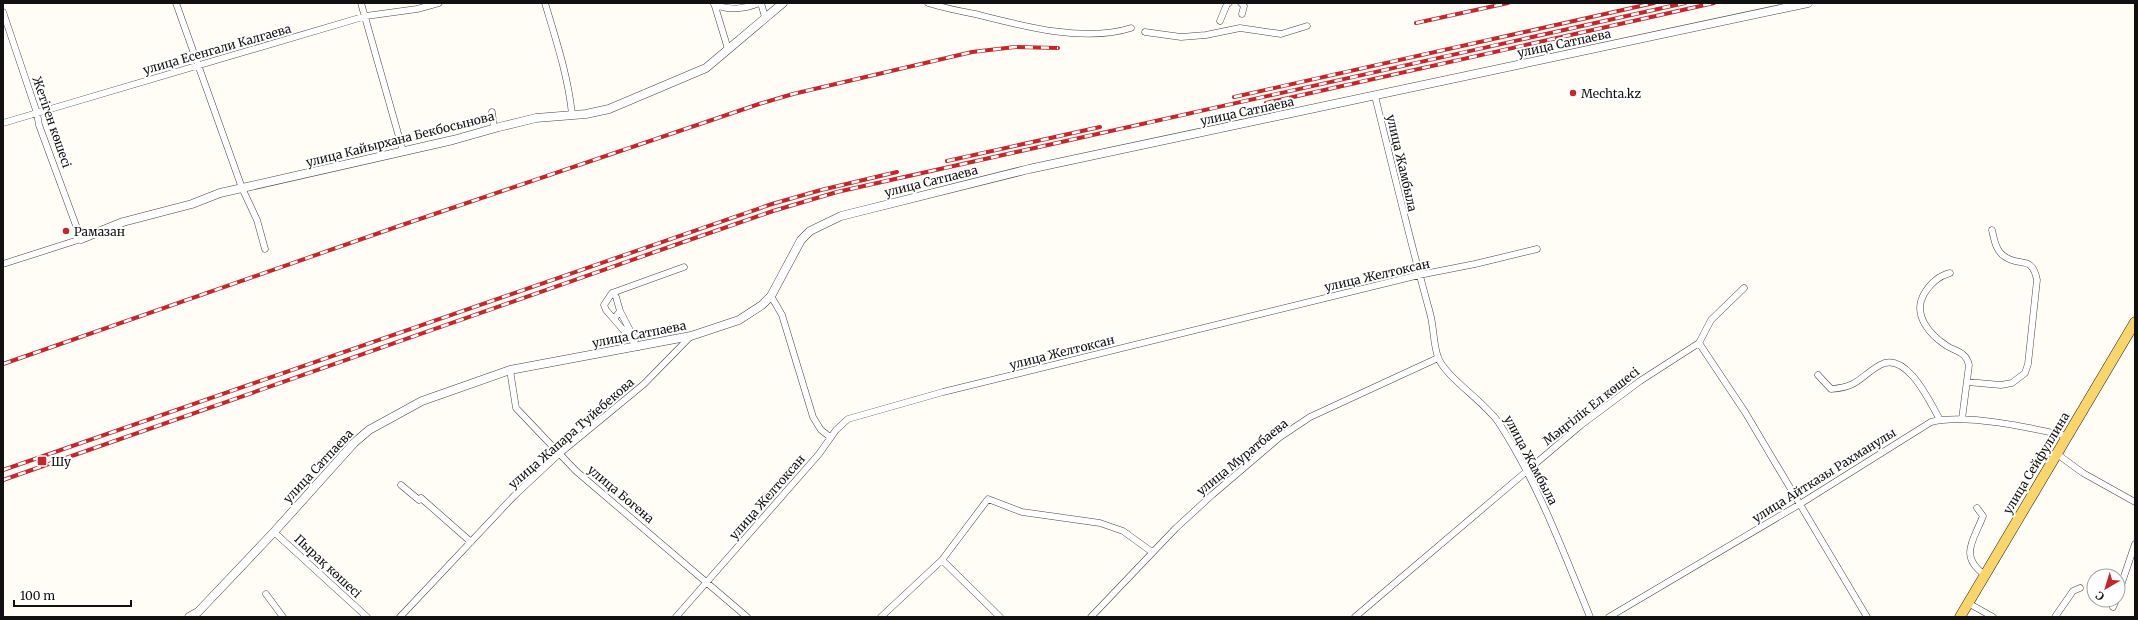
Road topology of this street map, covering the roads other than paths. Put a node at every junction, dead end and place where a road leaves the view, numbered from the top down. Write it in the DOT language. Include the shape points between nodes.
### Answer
graph roads {
  1 [pos="176,3"];
  2 [pos="361,3"];
  3 [pos="439,3"];
  4 [pos="545,3"];
  5 [pos="760,3"];
  6 [pos="783,3"];
  7 [pos="928,3"];
  8 [pos="1229,3"];
  9 [pos="1241,3"];
  10 [pos="1808,3"];
  11 [pos="714,4"];
  12 [pos="3,12"];
  13 [pos="1242,14"];
  14 [pos="366,16"];
  15 [pos="765,17"];
  16 [pos="1220,21"];
  17 [pos="1307,26"];
  18 [pos="1130,28"];
  19 [pos="1145,32"];
  20 [pos="728,49"];
  21 [pos="197,66"];
  22 [pos="1375,96"];
  23 [pos="492,112"];
  24 [pos="37,114"];
  25 [pos="572,114"];
  26 [pos="3,123"];
  27 [pos="494,128"];
  28 [pos="403,151"];
  29 [pos="242,188"];
  30 [pos="1992,230"];
  31 [pos="81,239"];
  32 [pos="265,249"];
  33 [pos="1537,249"];
  34 [pos="3,264"];
  35 [pos="684,267"];
  36 [pos="1950,273"];
  37 [pos="1419,275"];
  38 [pos="1744,288"];
  39 [pos="612,293"];
  40 [pos="771,296"];
  41 [pos="620,311"];
  42 [pos="614,319"];
  43 [pos="2135,322"];
  44 [pos="691,336"];
  45 [pos="1699,343"];
  46 [pos="638,347"];
  47 [pos="1438,358"];
  48 [pos="510,370"];
  49 [pos="1818,375"];
  50 [pos="1967,382"];
  51 [pos="1962,419"];
  52 [pos="1940,420"];
  53 [pos="2067,436"];
  54 [pos="830,437"];
  55 [pos="560,454"];
  56 [pos="2057,454"];
  57 [pos="1526,472"];
  58 [pos="402,485"];
  59 [pos="2135,502"];
  60 [pos="1800,504"];
  61 [pos="1976,508"];
  62 [pos="274,532"];
  63 [pos="471,542"];
  64 [pos="2135,544"];
  65 [pos="1152,552"];
  66 [pos="942,560"];
  67 [pos="2126,570"];
  68 [pos="1985,574"];
  69 [pos="707,582"];
  70 [pos="2080,588"];
  71 [pos="266,594"];
  72 [pos="1968,603"];
  73 [pos="189,617"];
  74 [pos="283,617"];
  75 [pos="367,617"];
  76 [pos="400,617"];
  77 [pos="676,617"];
  78 [pos="747,617"];
  79 [pos="881,617"];
  80 [pos="1000,617"];
  81 [pos="1091,617"];
  82 [pos="1355,617"];
  83 [pos="1590,617"];
  84 [pos="1610,617"];
  85 [pos="1867,617"];
  86 [pos="1960,617"];
  87 [pos="1993,617"];
  88 [pos="2055,617"];
  1 -- 21 [label="street"];
  2 -- 14 [label="street"];
  3 -- 14 [label="street, улица Есенгали Калгаева" via="417,9"];
  4 -- 25 [label="street" via="570,92"];
  5 -- 11 [label="street" via="738,9 726,9"];
  5 -- 15 [label="street"];
  6 -- 15 [label="street, улица Кайырхана Бекбосынова"];
  7 -- 18 [label="street" via="1000,22 1063,32 1093,35"];
  8 -- 16 [label="street"];
  9 -- 13 [label="street" via="1244,6"];
  10 -- 22 [label="street, улица Сатпаева"];
  11 -- 20 [label="street"];
  12 -- 24 [label="street, Жетіген көшесі"];
  14 -- 21 [label="street, улица Есенгали Калгаева"];
  14 -- 28 [label="street"];
  15 -- 20 [label="street, улица Кайырхана Бекбосынова"];
  17 -- 19 [label="street" via="1281,34 1240,28 1181,37"];
  20 -- 25 [label="street, улица Кайырхана Бекбосынова" via="706,68 616,106 586,114"];
  21 -- 24 [label="street, улица Есенгали Калгаева"];
  21 -- 29 [label="street"];
  22 -- 37 [label="street, улица Жамбыла"];
  22 -- 40 [label="street, улица Сатпаева" via="1029,169 841,216 817,227 801,240"];
  23 -- 27 [label="street"];
  24 -- 26 [label="street, улица Есенгали Калгаева"];
  24 -- 31 [label="street, Жетіген көшесі"];
  25 -- 27 [label="street, улица Кайырхана Бекбосынова" via="536,118"];
  27 -- 28 [label="street, улица Кайырхана Бекбосынова"];
  28 -- 29 [label="street, улица Кайырхана Бекбосынова"];
  29 -- 31 [label="street, улица Кайырхана Бекбосынова" via="124,222"];
  29 -- 32 [label="street" via="257,220"];
  30 -- 50 [label="street" via="1996,246 2003,256 2028,263 2036,274 2028,364 2025,373 2012,383 2001,385"];
  31 -- 34 [label="street, улица Кайырхана Бекбосынова"];
  33 -- 37 [label="street, улица Желтоксан"];
  35 -- 39 [label="street"];
  36 -- 50 [label="street" via="1940,276 1928,288 1920,314 1928,329 1938,339 1965,355 1969,365"];
  37 -- 47 [label="street, улица Жамбыла"];
  37 -- 54 [label="street, улица Желтоксан" via="943,392 848,419"];
  38 -- 45 [label="street, Мәңгілік Ел көшесі" via="1711,320"];
  39 -- 41 [label="street" via="616,297"];
  39 -- 42 [label="street" via="604,305"];
  40 -- 44 [label="street, улица Сатпаева" via="739,320"];
  40 -- 54 [label="street" via="782,315 813,417 821,430"];
  41 -- 42 [label="street"];
  41 -- 46 [label="street"];
  42 -- 46 [label="street"];
  43 -- 53 [label="main road, улица Сейфуллина"];
  44 -- 46 [label="street, улица Сатпаева"];
  44 -- 55 [label="street, улица Жапара Туйебекова" via="644,384"];
  45 -- 57 [label="street, Мәңгілік Ел көшесі" via="1640,381 1586,421"];
  45 -- 60 [label="street" via="1745,412"];
  46 -- 48 [label="street, улица Сатпаева"];
  47 -- 57 [label="street, улица Жамбыла" via="1445,369 1492,413"];
  47 -- 65 [label="street, улица Муратбаева" via="1310,417 1292,429 1212,495"];
  48 -- 55 [label="street, улица Богена" via="516,408"];
  48 -- 62 [label="street, улица Сатпаева" via="422,402 369,430 354,443"];
  49 -- 52 [label="street" via="1826,385 1837,389 1853,385 1880,364 1900,364 1910,374"];
  50 -- 51 [label="street"];
  51 -- 52 [label="street, улица Айтказы Рахманулы"];
  51 -- 53 [label="street, улица Айтказы Рахманулы"];
  52 -- 60 [label="street, улица Айтказы Рахманулы" via="1931,422"];
  53 -- 56 [label="main road, улица Сейфуллина"];
  54 -- 69 [label="street, улица Желтоксан" via="819,454"];
  55 -- 63 [label="street, улица Жапара Туйебекова" via="514,496"];
  55 -- 69 [label="street, улица Богена" via="576,471"];
  56 -- 59 [label="street"];
  56 -- 68 [label="main road, улица Сейфуллина"];
  57 -- 82 [label="street, Мәңгілік Ел көшесі"];
  57 -- 83 [label="street, улица Жамбыла" via="1552,525"];
  58 -- 63 [label="street"];
  60 -- 84 [label="street, улица Айтказы Рахманулы"];
  60 -- 85 [label="street"];
  61 -- 68 [label="street" via="1983,516 1972,541 1971,562"];
  62 -- 73 [label="street, улица Сатпаева" via="198,612"];
  62 -- 75 [label="street, Пырақ көшесі"];
  63 -- 76 [label="street, улица Жапара Туйебекова"];
  64 -- 67 [label="street"];
  65 -- 66 [label="street" via="1123,532 1100,523 1022,512 988,499"];
  65 -- 81 [label="street, улица Муратбаева"];
  66 -- 79 [label="street"];
  66 -- 80 [label="street"];
  68 -- 72 [label="main road, улица Сейфуллина"];
  69 -- 77 [label="street, улица Желтоксан"];
  69 -- 78 [label="street, улица Богена"];
  70 -- 88 [label="street" via="2073,591"];
  71 -- 74 [label="street"];
  72 -- 86 [label="main road, улица Сейфуллина"];
  72 -- 87 [label="street"];
}
